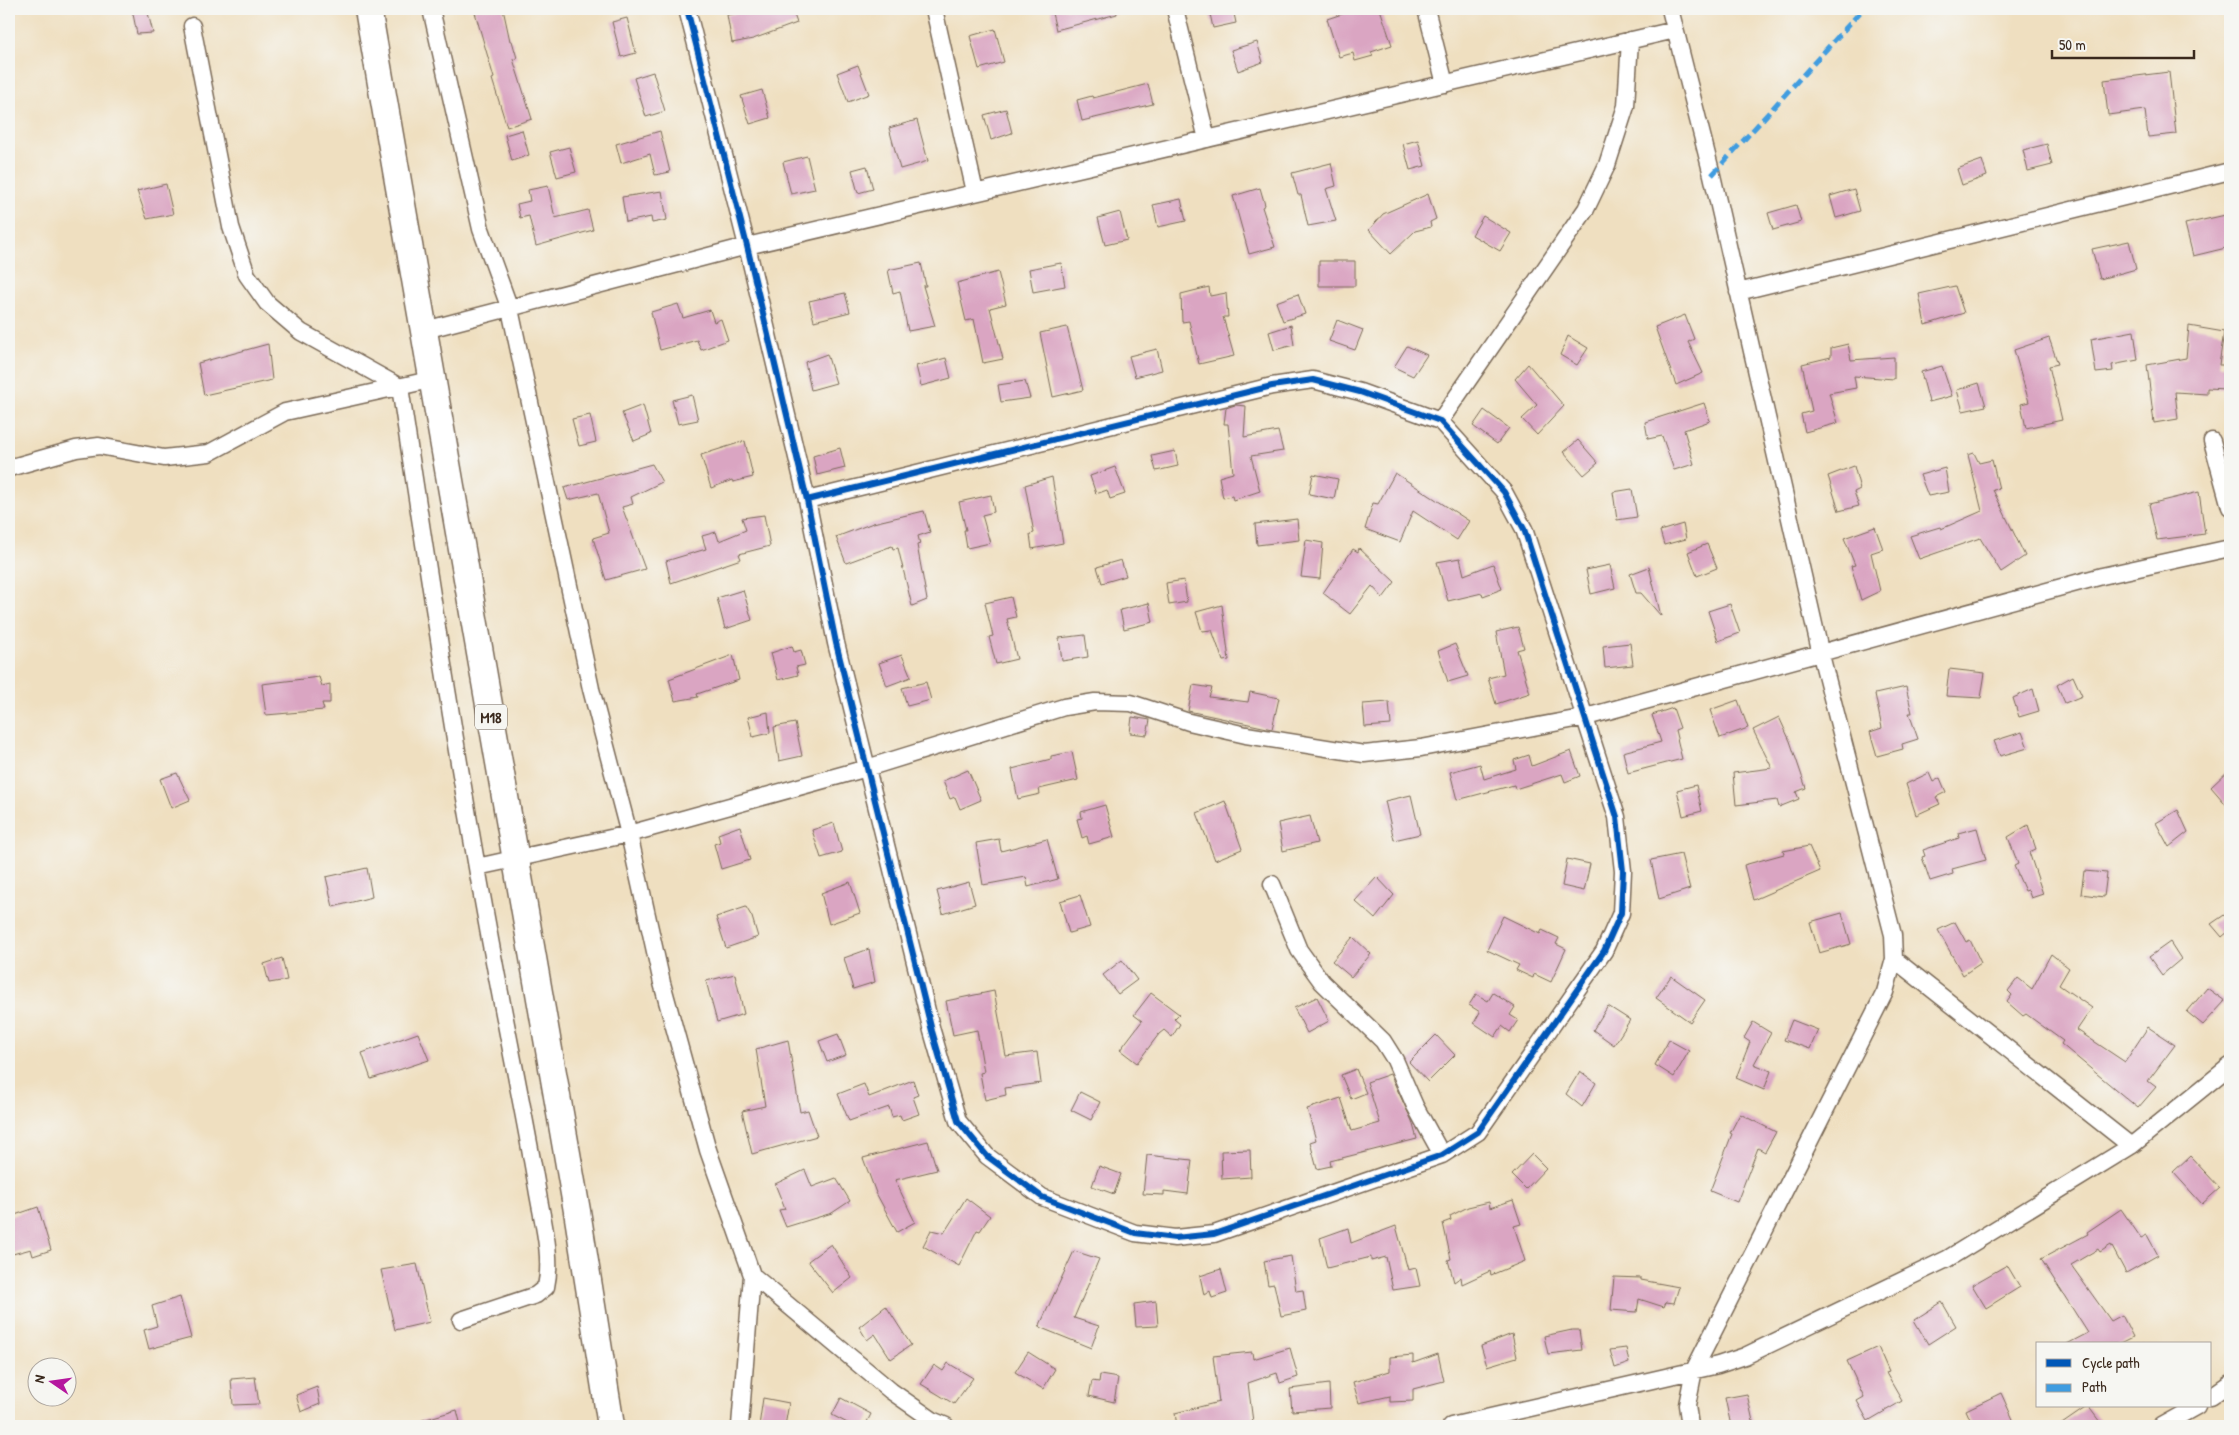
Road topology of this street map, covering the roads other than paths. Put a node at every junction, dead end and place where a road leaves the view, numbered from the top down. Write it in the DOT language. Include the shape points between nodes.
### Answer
graph roads {
  1 [pos="368,9"];
  2 [pos="432,9"];
  3 [pos="687,9"];
  4 [pos="934,9"];
  5 [pos="1175,9"];
  6 [pos="1426,9"];
  7 [pos="1670,9"];
  8 [pos="192,26"];
  9 [pos="1675,30"];
  10 [pos="1630,40"];
  11 [pos="1445,84"];
  12 [pos="1207,139"];
  13 [pos="2230,171"];
  14 [pos="975,192"];
  15 [pos="747,246"];
  16 [pos="1738,292"];
  17 [pos="510,309"];
  18 [pos="425,330"];
  19 [pos="434,379"];
  20 [pos="400,387"];
  21 [pos="1440,421"];
  22 [pos="2212,441"];
  23 [pos="9,468"];
  24 [pos="807,500"];
  25 [pos="2230,507"];
  26 [pos="2230,548"];
  27 [pos="1821,654"];
  28 [pos="1586,717"];
  29 [pos="867,768"];
  30 [pos="629,834"];
  31 [pos="515,858"];
  32 [pos="477,867"];
  33 [pos="1272,884"];
  34 [pos="1894,959"];
  35 [pos="2230,1066"];
  36 [pos="2131,1146"];
  37 [pos="1442,1155"];
  38 [pos="752,1276"];
  39 [pos="461,1320"];
  40 [pos="1694,1370"];
  41 [pos="2230,1383"];
  42 [pos="2212,1396"];
  43 [pos="2193,1408"];
  44 [pos="611,1426"];
  45 [pos="740,1426"];
  46 [pos="946,1426"];
  47 [pos="1451,1426"];
  48 [pos="1690,1426"];
  49 [pos="2161,1426"];
  1 -- 18 [label="main road, M18"];
  2 -- 17 [label="street" via="481,229"];
  3 -- 15 [label="street"];
  4 -- 14 [label="street"];
  5 -- 12 [label="street"];
  6 -- 11 [label="street"];
  7 -- 9 [label="street"];
  8 -- 20 [label="street" via="231,228 247,275 267,304 301,332"];
  9 -- 10 [label="street"];
  9 -- 16 [label="street"];
  10 -- 11 [label="street"];
  10 -- 21 [label="street" via="1626,106 1607,165 1586,209"];
  11 -- 12 [label="street"];
  12 -- 14 [label="street"];
  13 -- 16 [label="street"];
  14 -- 15 [label="street"];
  15 -- 17 [label="street"];
  15 -- 24 [label="street"];
  16 -- 27 [label="street"];
  17 -- 18 [label="street"];
  17 -- 30 [label="street" via="592,689"];
  18 -- 19 [label="main road, M18"];
  19 -- 20 [label="street"];
  19 -- 31 [label="main road, M18"];
  20 -- 23 [label="street" via="285,412 209,453 164,458 99,446 76,449"];
  20 -- 32 [label="street"];
  21 -- 24 [label="street" via="1360,392 1313,380 1272,386"];
  21 -- 28 [label="street" via="1504,492 1524,529"];
  22 -- 25 [label="street"];
  24 -- 29 [label="street" via="836,643"];
  26 -- 27 [label="street" via="2102,576"];
  27 -- 28 [label="street"];
  27 -- 34 [label="street" via="1893,934"];
  28 -- 29 [label="street" via="1430,747 1364,754 1246,735 1189,722 1131,702 1095,702 1064,707"];
  28 -- 37 [label="street" via="1617,817 1623,871 1621,913 1604,950 1478,1132"];
  29 -- 30 [label="street"];
  29 -- 37 [label="street" via="932,1031 958,1121 986,1156 1042,1197 1135,1233 1175,1238 1214,1234"];
  30 -- 31 [label="street"];
  30 -- 38 [label="street" via="662,982 708,1150"];
  31 -- 32 [label="street"];
  31 -- 44 [label="main road, M18"];
  32 -- 39 [label="street" via="525,1116 549,1274 546,1288 536,1294"];
  33 -- 37 [label="street" via="1299,950 1322,982 1383,1041"];
  34 -- 36 [label="street"];
  34 -- 40 [label="street" via="1885,992"];
  35 -- 36 [label="street"];
  36 -- 40 [label="street" via="1947,1259 1745,1356"];
  38 -- 45 [label="street"];
  38 -- 46 [label="street" via="891,1391"];
  40 -- 47 [label="street"];
  40 -- 48 [label="street" via="1687,1405"];
  41 -- 42 [label="street"];
  43 -- 49 [label="street"];
}
